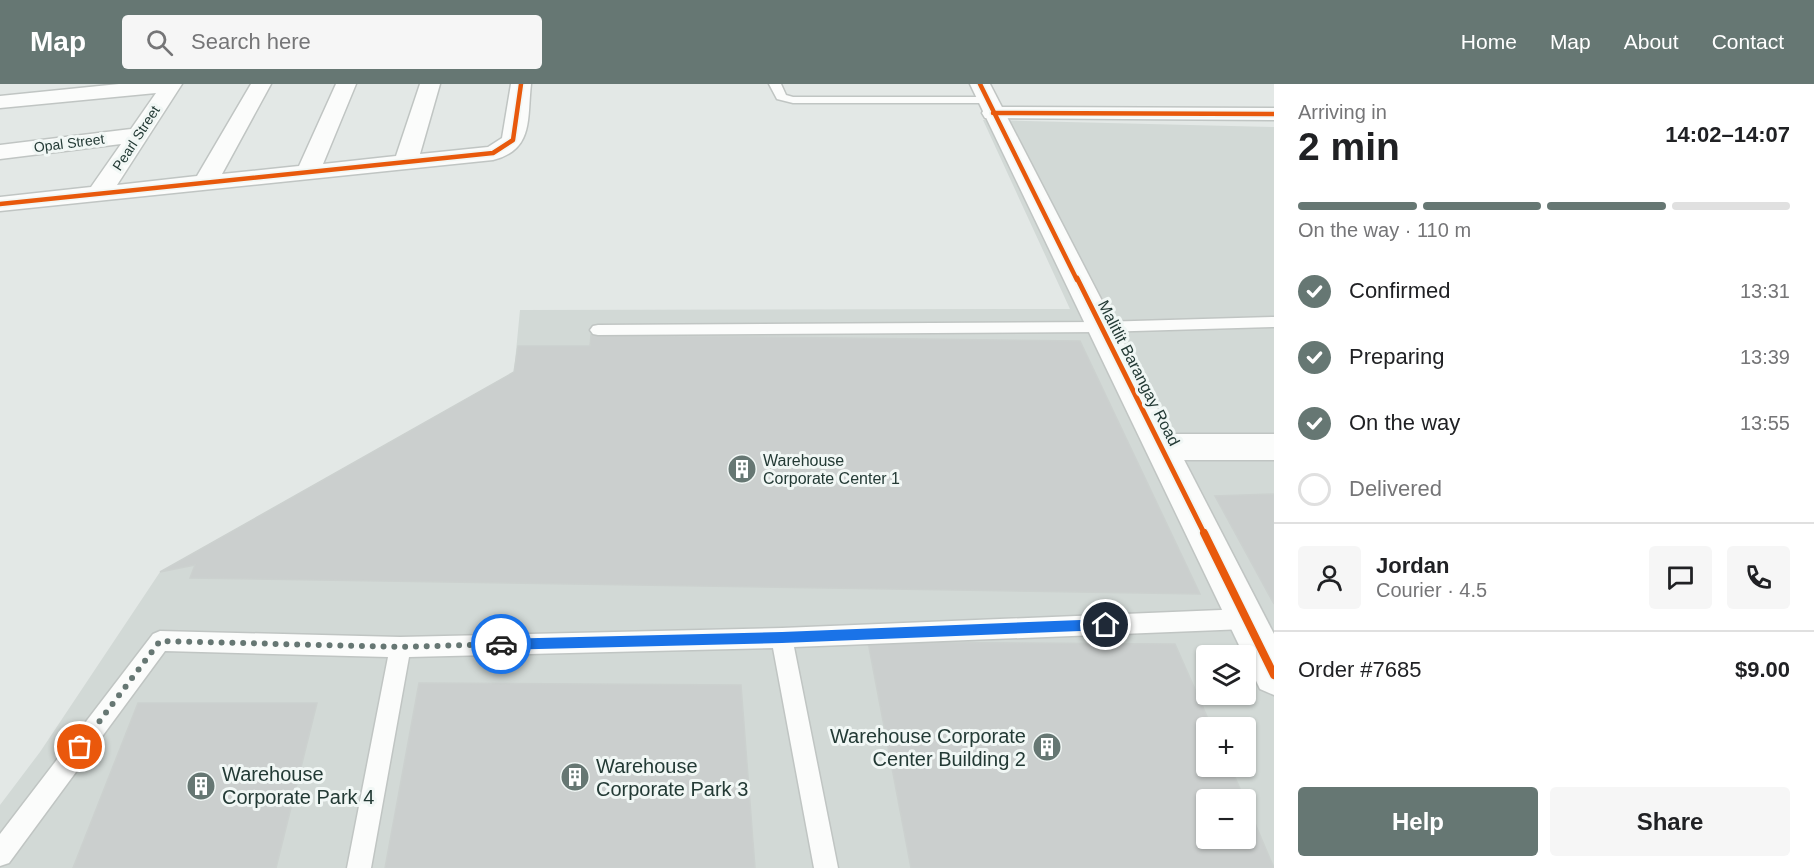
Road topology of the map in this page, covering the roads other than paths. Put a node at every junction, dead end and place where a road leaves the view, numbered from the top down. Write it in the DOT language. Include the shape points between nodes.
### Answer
graph roads {
  1 [pos="261,84"];
  2 [pos="346,84"];
  3 [pos="430,84"];
  4 [pos="521,84"];
  5 [pos="776,84"];
  6 [pos="171,85"];
  7 [pos="81,89"];
  8 [pos="987,99"];
  9 [pos="0,102"];
  10 [pos="1274,114"];
  11 [pos="138,135"];
  12 [pos="0,152"];
  13 [pos="406,161"];
  14 [pos="309,170"];
  15 [pos="206,181"];
  16 [pos="100,192"];
  17 [pos="0,204"];
  18 [pos="1274,322"];
  19 [pos="1100,327"];
  20 [pos="598,330"];
  21 [pos="1162,447"];
  22 [pos="1274,447"];
  23 [pos="1245,619"];
  24 [pos="782,638"];
  25 [pos="400,647"];
  26 [pos="1274,675"];
  27 [pos="0,854"];
  28 [pos="359,868"];
  29 [pos="826,868"];
  1 -- 15 [label="street"];
  2 -- 14 [label="street"];
  3 -- 13 [label="street"];
  4 -- 13 [label="street" via="513,140 501,150"];
  5 -- 8 [label="lane" via="781,97 793,100"];
  6 -- 7 [label="street"];
  6 -- 11 [label="street, Pearl Street"];
  7 -- 9 [label="street"];
  8 -- 10 [label="street"];
  8 -- 19 [label="street, Malitlit Barangay Road"];
  11 -- 12 [label="street, Opal Street"];
  11 -- 16 [label="street, Pearl Street"];
  13 -- 14 [label="street"];
  14 -- 15 [label="street"];
  15 -- 16 [label="street"];
  16 -- 17 [label="street"];
  18 -- 19 [label="lane"];
  19 -- 20 [label="lane"];
  19 -- 21 [label="street, Malitlit Barangay Road"];
  21 -- 22 [label="street"];
  21 -- 23 [label="street, Malitlit Barangay Road"];
  23 -- 24 [label="lane"];
  23 -- 26 [label="street, Malitlit Barangay Road"];
  24 -- 25 [label="lane"];
  24 -- 29 [label="lane"];
  25 -- 27 [label="lane" via="160,641"];
  25 -- 28 [label="lane"];
}
